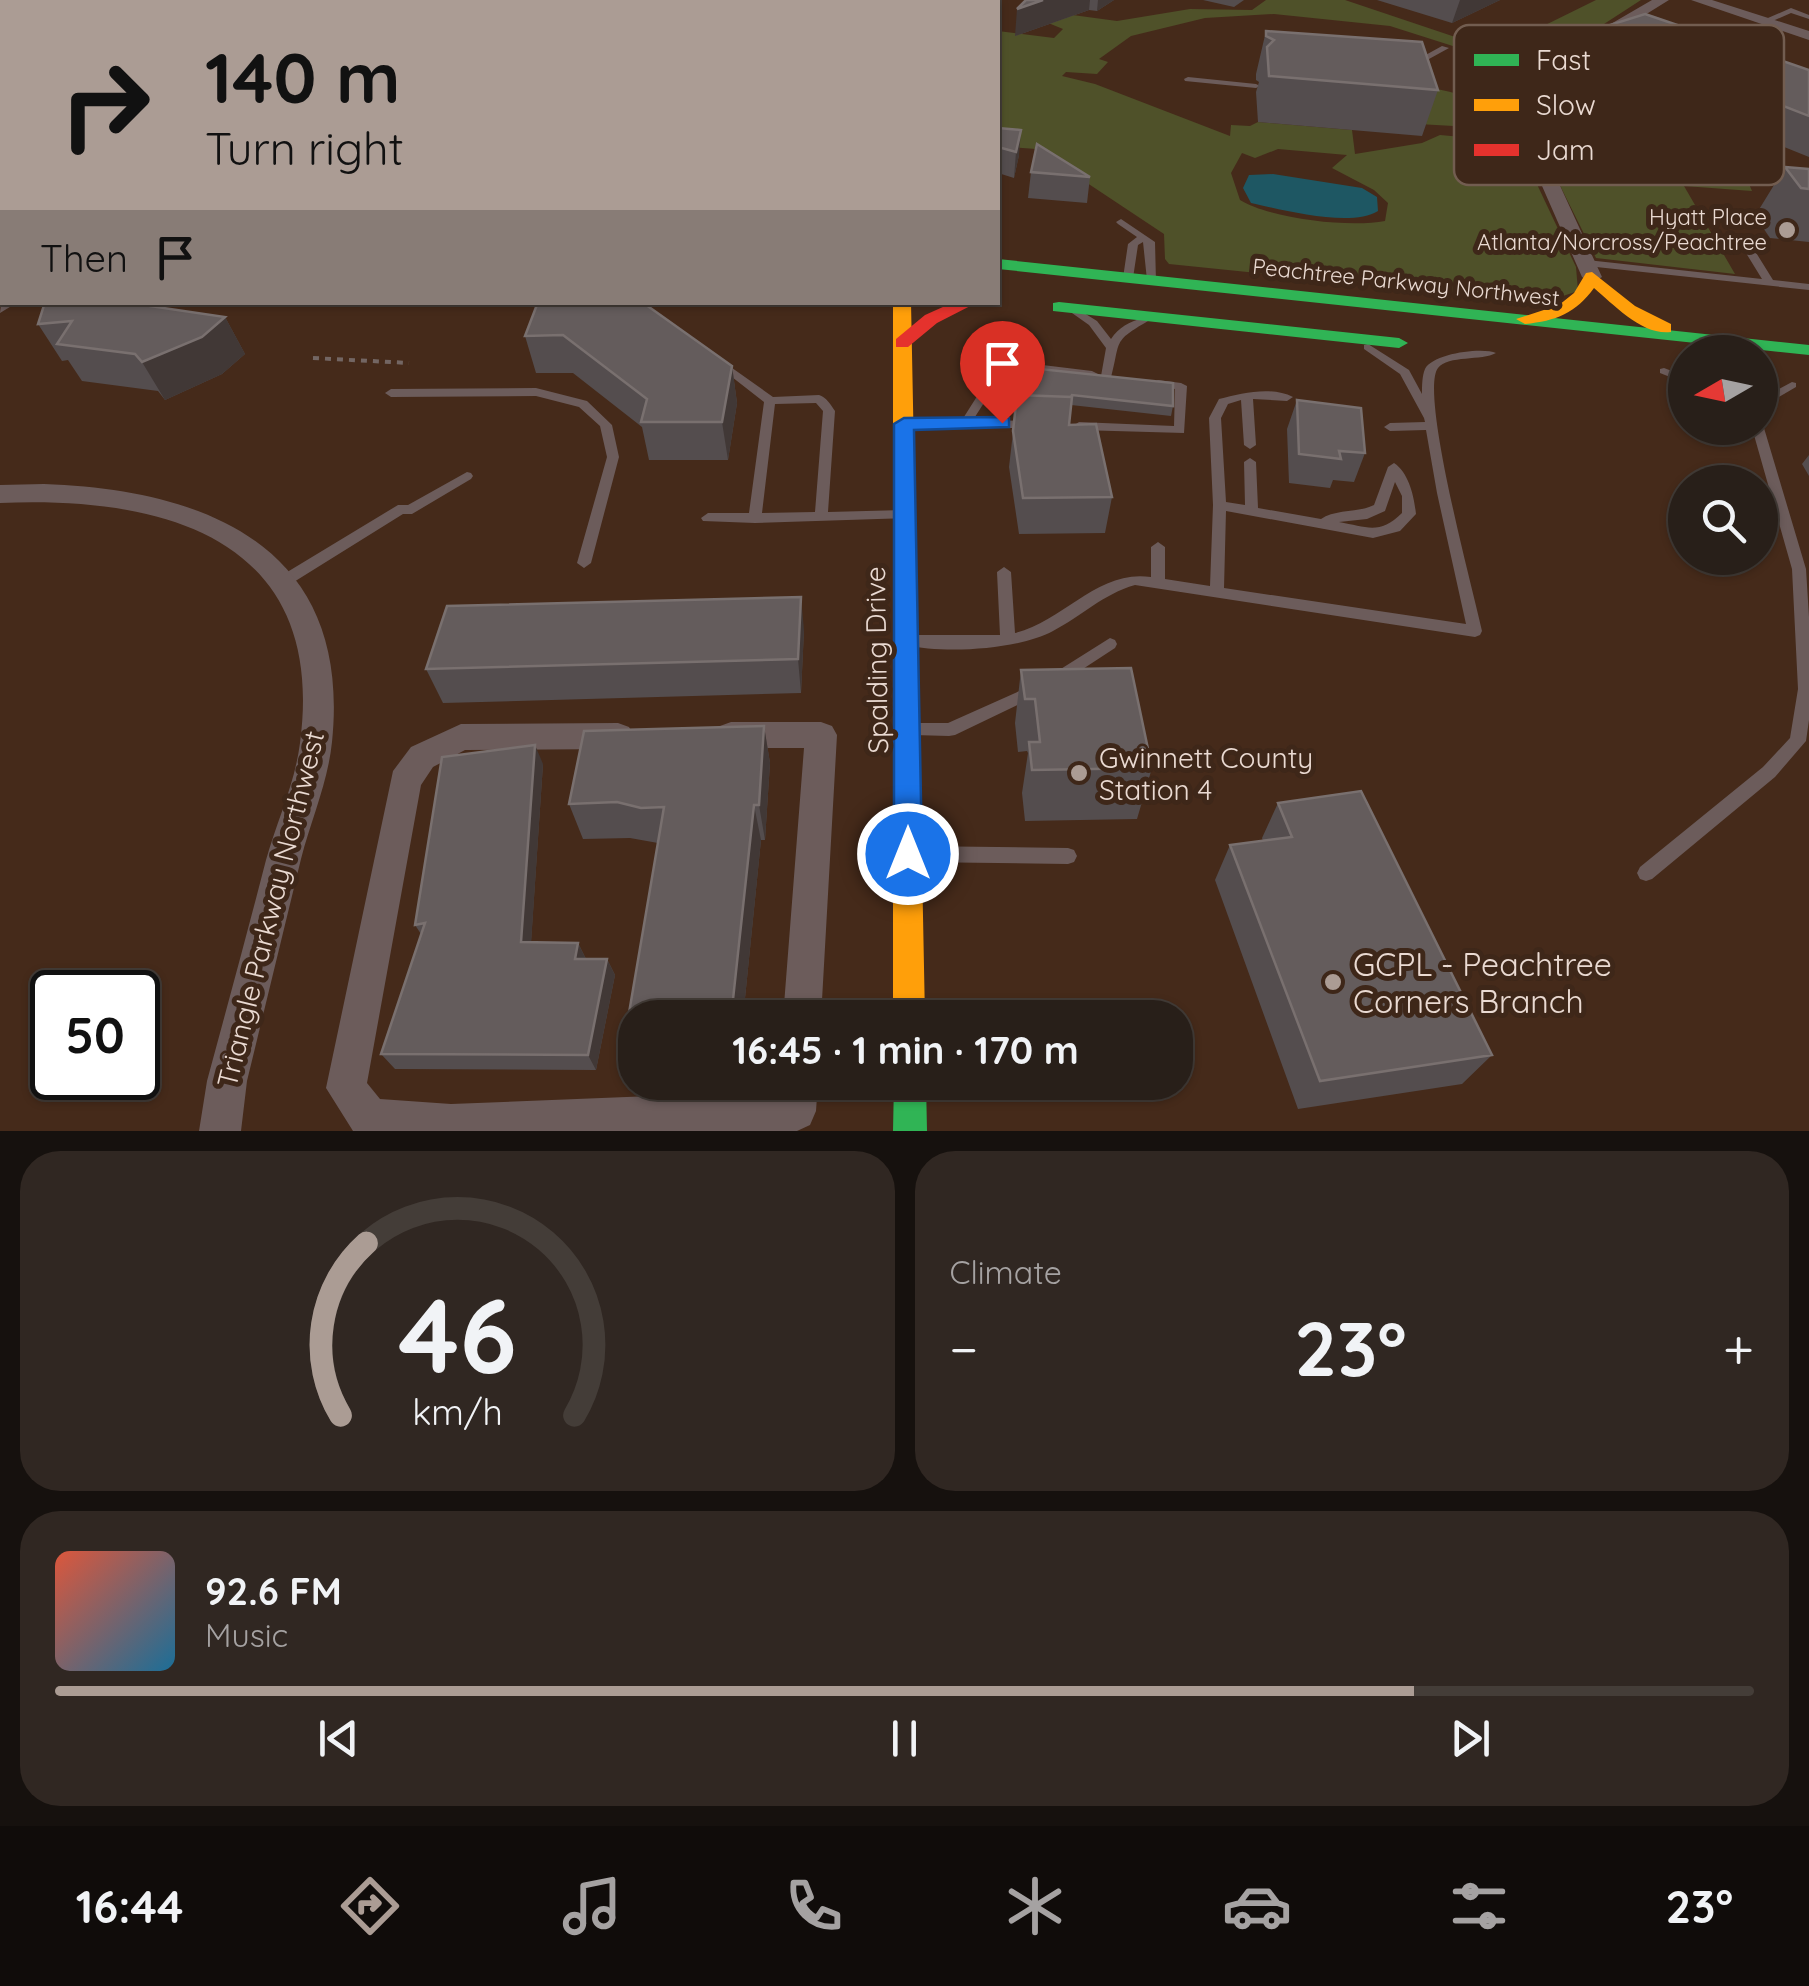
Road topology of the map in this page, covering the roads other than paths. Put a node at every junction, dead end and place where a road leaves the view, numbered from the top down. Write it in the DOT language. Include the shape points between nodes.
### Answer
graph roads {
  1 [pos="1662,0"];
  2 [pos="1698,0"];
  3 [pos="1720,2"];
  4 [pos="1808,17"];
  5 [pos="1765,21"];
  6 [pos="1619,25"];
  7 [pos="1777,25"];
  8 [pos="1784,27"];
  9 [pos="1809,36"];
  10 [pos="1445,48"];
  11 [pos="1426,58"];
  12 [pos="1188,79"];
  13 [pos="1256,86"];
  14 [pos="1550,185"];
  15 [pos="1121,222"];
  16 [pos="1143,238"];
  17 [pos="1751,253"];
  18 [pos="1000,264"];
  19 [pos="1589,270"];
  20 [pos="1128,278"];
  21 [pos="1152,280"];
  22 [pos="1000,281"];
  23 [pos="1769,282"];
  24 [pos="1809,286"];
  25 [pos="902,305"];
  26 [pos="963,305"];
  27 [pos="1041,305"];
  28 [pos="1071,308"];
  29 [pos="1431,310"];
  30 [pos="1157,318"];
  31 [pos="1516,320"];
  32 [pos="1688,335"];
  33 [pos="1668,337"];
  34 [pos="1344,338"];
  35 [pos="902,343"];
  36 [pos="1110,346"];
  37 [pos="1778,347"];
  38 [pos="1809,350"];
  39 [pos="707,354"];
  40 [pos="1499,354"];
  41 [pos="1106,376"];
  42 [pos="1125,379"];
  43 [pos="1144,381"];
  44 [pos="392,392"];
  45 [pos="1247,395"];
  46 [pos="1287,398"];
  47 [pos="770,401"];
  48 [pos="1429,421"];
  49 [pos="967,422"];
  50 [pos="904,424"];
  51 [pos="1044,424"];
  52 [pos="1064,425"];
  53 [pos="1390,427"];
  54 [pos="1250,445"];
  55 [pos="1763,445"];
  56 [pos="1250,462"];
  57 [pos="466,476"];
  58 [pos="0,494"];
  59 [pos="1220,505"];
  60 [pos="1252,510"];
  61 [pos="905,515"];
  62 [pos="821,517"];
  63 [pos="708,518"];
  64 [pos="755,518"];
  65 [pos="1316,520"];
  66 [pos="1158,547"];
  67 [pos="584,563"];
  68 [pos="1004,572"];
  69 [pos="284,581"];
  70 [pos="1158,583"];
  71 [pos="1217,592"];
  72 [pos="1008,639"];
  73 [pos="906,641"];
  74 [pos="1110,644"];
  75 [pos="907,729"];
  76 [pos="651,736"];
  77 [pos="689,736"];
  78 [pos="908,854"];
  79 [pos="1068,856"];
  80 [pos="1646,872"];
  81 [pos="803,1000"];
  82 [pos="909,1000"];
  83 [pos="797,1100"];
  84 [pos="910,1100"];
  85 [pos="449,1129"];
  86 [pos="220,1131"];
  87 [pos="910,1131"];
  1 -- 6 [label="street"];
  2 -- 3 [label="street"];
  3 -- 5 [label="street"];
  4 -- 5 [label="lane" via="1792,10"];
  5 -- 7 [label="street"];
  8 -- 9 [label="street"];
  10 -- 11 [label="lane"];
  12 -- 13 [label="lane"];
  14 -- 19 [label="street"];
  15 -- 16 [label="lane"];
  16 -- 20 [label="lane" via="1132,244"];
  16 -- 21 [label="lane" via="1150,242"];
  17 -- 23 [label="lane"];
  18 -- 20 [label="main road, Peachtree Parkway Northwest"];
  19 -- 23 [label="lane"];
  19 -- 31 [label="main road" via="1579,303"];
  19 -- 32 [label="main road" via="1629,310"];
  20 -- 21 [label="main road, Peachtree Parkway Northwest"];
  21 -- 29 [label="main road, Peachtree Parkway Northwest"];
  22 -- 29 [label="main road" via="1288,307"];
  23 -- 24 [label="lane"];
  25 -- 35 [label="main road, Spalding Drive"];
  26 -- 35 [label="main road"];
  27 -- 28 [label="main road"];
  28 -- 30 [label="main road"];
  28 -- 36 [label="lane" via="1094,322"];
  29 -- 31 [label="main road, Peachtree Parkway Northwest"];
  30 -- 34 [label="main road"];
  30 -- 36 [label="lane" via="1126,327"];
  31 -- 33 [label="main road, Peachtree Parkway Northwest"];
  34 -- 40 [label="main road"];
  34 -- 48 [label="lane" via="1395,362"];
  35 -- 50 [label="main road, Spalding Drive"];
  36 -- 41 [label="lane"];
  37 -- 38 [label="main road, Peachtree Parkway Northwest"];
  39 -- 47 [label="lane"];
  40 -- 48 [label="lane" via="1430,369"];
  41 -- 42 [label="lane"];
  41 -- 49 [label="lane" via="1026,366 999,370"];
  43 -- 52 [label="lane" via="1181,386 1180,430"];
  44 -- 67 [label="lane" via="536,392 582,404 606,425 613,457"];
  45 -- 46 [label="lane"];
  45 -- 54 [label="lane"];
  45 -- 59 [label="lane" via="1224,402 1216,418"];
  47 -- 62 [label="lane" via="818,399 830,411"];
  47 -- 64 [label="lane"];
  48 -- 53 [label="lane"];
  48 -- 71 [label="lane" via="1475,631"];
  49 -- 50 [label="lane"];
  49 -- 51 [label="lane"];
  50 -- 61 [label="main road, Spalding Drive"];
  55 -- 80 [label="lane" via="1799,569 1806,689 1798,741"];
  56 -- 60 [label="lane"];
  57 -- 69 [label="lane"];
  58 -- 69 [label="street, Triangle Parkway Northwest" via="132,497 210,523"];
  59 -- 60 [label="lane"];
  59 -- 71 [label="lane"];
  60 -- 65 [label="lane"];
  61 -- 62 [label="lane"];
  61 -- 73 [label="main road, Spalding Drive"];
  62 -- 64 [label="lane"];
  63 -- 64 [label="lane"];
  65 -- 65 [label="lane" via="1372,533 1396,528 1409,514 1408,496 1394,466 1380,508"];
  66 -- 70 [label="lane"];
  68 -- 72 [label="lane"];
  69 -- 86 [label="street, Triangle Parkway Northwest" via="309,632 317,732 226,1081"];
  70 -- 71 [label="lane"];
  70 -- 72 [label="lane" via="1106,587 1049,627"];
  72 -- 73 [label="lane"];
  73 -- 75 [label="main road, Spalding Drive"];
  74 -- 75 [label="lane" via="990,713 949,730"];
  75 -- 78 [label="main road, Spalding Drive"];
  76 -- 85 [label="street" via="461,737 422,757 405,781 346,1088 370,1119"];
  77 -- 81 [label="street" via="822,735"];
  78 -- 79 [label="lane"];
  78 -- 82 [label="main road, Spalding Drive"];
  83 -- 85 [label="street" via="796,1111"];
  84 -- 87 [label="main road"];
}
